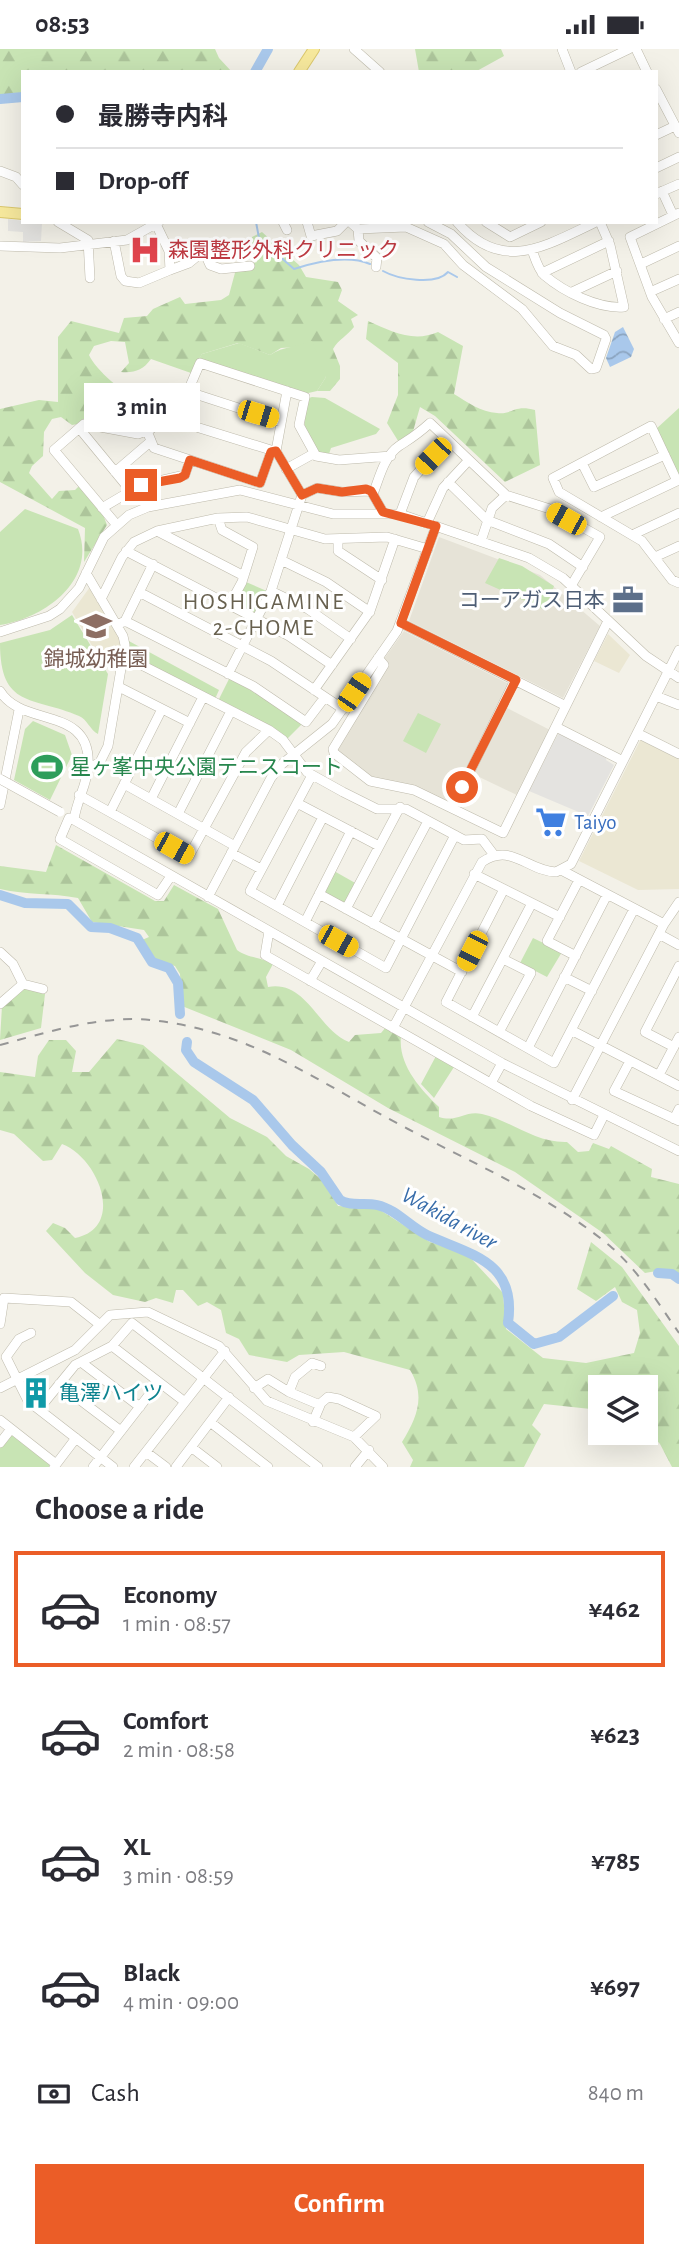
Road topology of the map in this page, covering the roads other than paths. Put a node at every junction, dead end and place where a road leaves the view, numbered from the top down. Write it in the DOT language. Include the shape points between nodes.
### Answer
graph roads {
  1 [pos="314,49"];
  2 [pos="355,49"];
  3 [pos="562,49"];
  4 [pos="629,49"];
  5 [pos="636,49"];
  6 [pos="300,70"];
  7 [pos="378,70"];
  8 [pos="570,70"];
  9 [pos="585,70"];
  10 [pos="646,70"];
  11 [pos="659,101"];
  12 [pos="677,130"];
  13 [pos="658,135"];
  14 [pos="679,157"];
  15 [pos="658,167"];
  16 [pos="0,170"];
  17 [pos="21,183"];
  18 [pos="679,184"];
  19 [pos="659,192"];
  20 [pos="0,212"];
  21 [pos="21,214"];
  22 [pos="676,214"];
  23 [pos="658,222"];
  24 [pos="61,224"];
  25 [pos="155,224"];
  26 [pos="157,224"];
  27 [pos="308,224"];
  28 [pos="346,224"];
  29 [pos="351,224"];
  30 [pos="432,224"];
  31 [pos="459,224"];
  32 [pos="488,224"];
  33 [pos="593,224"];
  34 [pos="599,224"];
  35 [pos="654,224"];
  36 [pos="521,227"];
  37 [pos="358,229"];
  38 [pos="114,241"];
  39 [pos="609,241"];
  40 [pos="90,244"];
  41 [pos="0,246"];
  42 [pos="679,246"];
  43 [pos="532,250"];
  44 [pos="641,264"];
  45 [pos="250,266"];
  46 [pos="376,267"];
  47 [pos="170,270"];
  48 [pos="617,271"];
  49 [pos="542,273"];
  50 [pos="90,278"];
  51 [pos="679,279"];
  52 [pos="572,292"];
  53 [pos="650,292"];
  54 [pos="534,296"];
  55 [pos="522,309"];
  56 [pos="679,312"];
  57 [pos="664,319"];
  58 [pos="679,343"];
  59 [pos="287,391"];
  60 [pos="189,392"];
  61 [pos="164,417"];
  62 [pos="281,422"];
  63 [pos="79,428"];
  64 [pos="147,431"];
  65 [pos="448,440"];
  66 [pos="150,442"];
  67 [pos="273,451"];
  68 [pos="313,454"];
  69 [pos="665,454"];
  70 [pos="391,456"];
  71 [pos="190,460"];
  72 [pos="470,460"];
  73 [pos="582,463"];
  74 [pos="286,469"];
  75 [pos="115,472"];
  76 [pos="678,480"];
  77 [pos="448,482"];
  78 [pos="130,490"];
  79 [pos="373,494"];
  80 [pos="302,495"];
  81 [pos="506,495"];
  82 [pos="298,506"];
  83 [pos="102,508"];
  84 [pos="383,512"];
  85 [pos="679,513"];
  86 [pos="400,514"];
  87 [pos="601,517"];
  88 [pos="218,518"];
  89 [pos="487,520"];
  90 [pos="116,524"];
  91 [pos="432,524"];
  92 [pos="157,531"];
  93 [pos="290,531"];
  94 [pos="632,535"];
  95 [pos="395,539"];
  96 [pos="338,540"];
  97 [pos="481,541"];
  98 [pos="679,546"];
  99 [pos="428,549"];
  100 [pos="126,551"];
  101 [pos="654,557"];
  102 [pos="281,560"];
  103 [pos="153,564"];
  104 [pos="583,567"];
  105 [pos="86,573"];
  106 [pos="244,576"];
  107 [pos="382,580"];
  108 [pos="679,583"];
  109 [pos="571,586"];
  110 [pos="271,591"];
  111 [pos="139,592"];
  112 [pos="101,599"];
  113 [pos="230,604"];
  114 [pos="370,612"];
  115 [pos="257,619"];
  116 [pos="608,621"];
  117 [pos="121,623"];
  118 [pos="401,623"];
  119 [pos="0,632"];
  120 [pos="351,639"];
  121 [pos="242,646"];
  122 [pos="679,650"];
  123 [pos="124,656"];
  124 [pos="378,658"];
  125 [pos="332,665"];
  126 [pos="668,672"];
  127 [pos="228,674"];
  128 [pos="679,678"];
  129 [pos="516,680"];
  130 [pos="118,687"];
  131 [pos="314,690"];
  132 [pos="0,691"];
  133 [pos="656,696"];
  134 [pos="203,697"];
  135 [pos="325,697"];
  136 [pos="679,705"];
  137 [pos="566,706"];
  138 [pos="162,709"];
  139 [pos="342,709"];
  140 [pos="19,710"];
  141 [pos="232,711"];
  142 [pos="190,723"];
  143 [pos="556,727"];
  144 [pos="269,730"];
  145 [pos="638,733"];
  146 [pos="294,754"];
  147 [pos="679,754"];
  148 [pos="623,761"];
  149 [pos="88,769"];
  150 [pos="312,775"];
  151 [pos="0,779"];
  152 [pos="124,784"];
  153 [pos="79,795"];
  154 [pos="151,799"];
  155 [pos="297,803"];
  156 [pos="0,805"];
  157 [pos="400,807"];
  158 [pos="452,808"];
  159 [pos="110,811"];
  160 [pos="178,814"];
  161 [pos="323,817"];
  162 [pos="72,819"];
  163 [pos="428,821"];
  164 [pos="205,829"];
  165 [pos="351,831"];
  166 [pos="455,835"];
  167 [pos="379,846"];
  168 [pos="233,850"];
  169 [pos="494,855"];
  170 [pos="261,869"];
  171 [pos="563,871"];
  172 [pos="474,874"];
  173 [pos="171,876"];
  174 [pos="579,880"];
  175 [pos="504,889"];
  176 [pos="319,894"];
  177 [pos="607,895"];
  178 [pos="208,897"];
  179 [pos="679,902"];
  180 [pos="533,903"];
  181 [pos="277,906"];
  182 [pos="346,909"];
  183 [pos="634,909"];
  184 [pos="560,917"];
  185 [pos="304,922"];
  186 [pos="664,924"];
  187 [pos="373,925"];
  188 [pos="269,931"];
  189 [pos="659,934"];
  190 [pos="400,940"];
  191 [pos="679,945"];
  192 [pos="0,952"];
  193 [pos="431,956"];
  194 [pos="576,956"];
  195 [pos="503,959"];
  196 [pos="322,961"];
  197 [pos="679,966"];
  198 [pos="462,972"];
  199 [pos="564,977"];
  200 [pos="310,981"];
  201 [pos="23,984"];
  202 [pos="43,989"];
  203 [pos="592,991"];
  204 [pos="0,1004"];
  205 [pos="404,1008"];
  206 [pos="472,1017"];
  207 [pos="393,1028"];
  208 [pos="571,1030"];
  209 [pos="499,1032"];
  210 [pos="679,1037"];
  211 [pos="601,1045"];
  212 [pos="674,1047"];
  213 [pos="528,1048"];
  214 [pos="630,1061"];
  215 [pos="502,1063"];
  216 [pos="659,1075"];
  217 [pos="491,1083"];
  218 [pos="679,1086"];
  219 [pos="572,1100"];
  220 [pos="679,1109"];
  221 [pos="604,1115"];
  222 [pos="676,1120"];
  223 [pos="679,1151"];
  224 [pos="0,1324"];
  225 [pos="99,1324"];
  226 [pos="31,1333"];
  227 [pos="112,1346"];
  228 [pos="225,1350"];
  229 [pos="81,1361"];
  230 [pos="321,1366"];
  231 [pos="204,1378"];
  232 [pos="17,1380"];
  233 [pos="159,1382"];
  234 [pos="59,1384"];
  235 [pos="0,1388"];
  236 [pos="254,1388"];
  237 [pos="289,1392"];
  238 [pos="229,1397"];
  239 [pos="185,1402"];
  240 [pos="320,1405"];
  241 [pos="139,1407"];
  242 [pos="39,1409"];
  243 [pos="0,1420"];
  244 [pos="210,1422"];
  245 [pos="313,1422"];
  246 [pos="11,1429"];
  247 [pos="121,1431"];
  248 [pos="354,1437"];
  249 [pos="76,1438"];
  250 [pos="0,1443"];
  251 [pos="191,1447"];
  252 [pos="369,1450"];
  253 [pos="146,1452"];
  254 [pos="100,1457"];
  255 [pos="55,1465"];
  256 [pos="315,1466"];
  257 [pos="93,1467"];
  258 [pos="113,1467"];
  259 [pos="134,1467"];
  260 [pos="166,1467"];
  261 [pos="176,1467"];
  262 [pos="217,1467"];
  263 [pos="268,1467"];
  264 [pos="355,1467"];
  265 [pos="383,1467"];
  1 -- 6 [label="main road"];
  2 -- 7 [label="street"];
  3 -- 8 [label="street"];
  4 -- 9 [label="street"];
  5 -- 10 [label="street"];
  11 -- 12 [label="street"];
  12 -- 13 [label="street"];
  14 -- 15 [label="street"];
  16 -- 17 [label="street"];
  18 -- 19 [label="street"];
  19 -- 22 [label="street"];
  20 -- 21 [label="main road"];
  22 -- 23 [label="street"];
  24 -- 40 [label="street"];
  25 -- 38 [label="street" via="134,237"];
  26 -- 47 [label="street" via="169,251"];
  27 -- 28 [label="street" via="311,236 337,231"];
  29 -- 37 [label="street"];
  30 -- 54 [label="street" via="451,234 478,262"];
  31 -- 43 [label="street" via="470,237 488,246 509,252"];
  32 -- 36 [label="street" via="510,237"];
  33 -- 43 [label="street"];
  34 -- 39 [label="street"];
  35 -- 44 [label="street" via="631,234"];
  37 -- 46 [label="street" via="359,241 374,254"];
  37 -- 55 [label="street" via="406,227 444,244 463,265"];
  38 -- 40 [label="street"];
  38 -- 47 [label="street" via="125,281 139,283"];
  39 -- 48 [label="street"];
  39 -- 49 [label="street"];
  40 -- 41 [label="street"];
  40 -- 50 [label="street"];
  42 -- 44 [label="street"];
  43 -- 49 [label="street"];
  44 -- 53 [label="street"];
  45 -- 47 [label="street" via="221,269 200,254"];
  48 -- 52 [label="street"];
  48 -- 52 [label="street" via="624,307 606,309"];
  49 -- 52 [label="street"];
  51 -- 53 [label="street"];
  53 -- 57 [label="street"];
  54 -- 55 [label="street"];
  54 -- 55 [label="street" via="604,335 596,368 554,346"];
  56 -- 57 [label="street"];
  57 -- 58 [label="street"];
  59 -- 60 [label="street" via="200,362"];
  59 -- 62 [label="street"];
  59 -- 68 [label="street" via="304,397 299,425"];
  60 -- 61 [label="street"];
  60 -- 62 [label="street"];
  61 -- 64 [label="street"];
  61 -- 67 [label="street"];
  62 -- 67 [label="street"];
  63 -- 64 [label="street" via="90,423 138,434"];
  63 -- 75 [label="street"];
  63 -- 83 [label="street" via="54,450"];
  64 -- 66 [label="street"];
  65 -- 70 [label="street" via="429,423"];
  65 -- 72 [label="street"];
  65 -- 86 [label="street" via="414,477"];
  66 -- 71 [label="street" via="154,448"];
  66 -- 75 [label="street"];
  67 -- 71 [label="street" via="260,483"];
  67 -- 74 [label="street"];
  68 -- 70 [label="street" via="339,460"];
  68 -- 74 [label="street"];
  69 -- 73 [label="street" via="594,488"];
  69 -- 73 [label="street" via="651,426"];
  69 -- 76 [label="street"];
  70 -- 79 [label="street"];
  71 -- 78 [label="street" via="180,478"];
  72 -- 77 [label="street"];
  72 -- 81 [label="street"];
  73 -- 87 [label="street" via="553,478 559,492"];
  74 -- 80 [label="street"];
  75 -- 78 [label="street"];
  76 -- 87 [label="street"];
  77 -- 89 [label="street"];
  77 -- 91 [label="street" via="435,500"];
  78 -- 83 [label="street"];
  79 -- 80 [label="street" via="366,489 317,488"];
  79 -- 84 [label="street"];
  80 -- 82 [label="street"];
  81 -- 89 [label="street"];
  81 -- 104 [label="street" via="550,509 600,537"];
  82 -- 84 [label="street" via="332,514"];
  82 -- 90 [label="street" via="246,491 220,492 148,507"];
  82 -- 93 [label="street"];
  83 -- 90 [label="street"];
  84 -- 86 [label="street"];
  85 -- 94 [label="street"];
  86 -- 91 [label="street"];
  87 -- 94 [label="street"];
  88 -- 92 [label="street"];
  88 -- 93 [label="street" via="247,517"];
  88 -- 106 [label="street" via="222,530 253,547"];
  89 -- 97 [label="street"];
  89 -- 104 [label="street" via="549,544"];
  90 -- 105 [label="street" via="99,545"];
  91 -- 97 [label="street"];
  91 -- 99 [label="street"];
  92 -- 100 [label="street"];
  92 -- 106 [label="street"];
  93 -- 96 [label="street"];
  93 -- 102 [label="street"];
  94 -- 101 [label="street"];
  95 -- 96 [label="street"];
  95 -- 99 [label="street"];
  95 -- 107 [label="street"];
  96 -- 107 [label="street" via="338,551"];
  97 -- 109 [label="street" via="541,564"];
  98 -- 101 [label="street"];
  99 -- 118 [label="street"];
  100 -- 103 [label="street"];
  100 -- 112 [label="street"];
  101 -- 108 [label="street"];
  102 -- 110 [label="street"];
  102 -- 114 [label="street" via="326,582"];
  103 -- 111 [label="street"];
  103 -- 113 [label="street"];
  104 -- 109 [label="street"];
  105 -- 112 [label="street"];
  105 -- 119 [label="street" via="68,601 49,617"];
  106 -- 113 [label="street"];
  107 -- 114 [label="street"];
  109 -- 116 [label="street"];
  110 -- 115 [label="street"];
  110 -- 120 [label="street" via="308,609"];
  111 -- 117 [label="street"];
  111 -- 121 [label="street"];
  112 -- 117 [label="street"];
  113 -- 115 [label="street"];
  114 -- 120 [label="street"];
  115 -- 121 [label="street"];
  115 -- 125 [label="street"];
  116 -- 126 [label="street"];
  116 -- 137 [label="street"];
  117 -- 123 [label="street"];
  117 -- 127 [label="street"];
  118 -- 124 [label="street"];
  118 -- 129 [label="street"];
  120 -- 125 [label="street"];
  121 -- 127 [label="street"];
  121 -- 131 [label="street"];
  122 -- 126 [label="street"];
  123 -- 130 [label="street"];
  123 -- 134 [label="street"];
  124 -- 139 [label="street"];
  124 -- 158 [label="street" via="384,665 334,753 370,781 414,790"];
  125 -- 131 [label="street"];
  126 -- 128 [label="street"];
  126 -- 133 [label="street"];
  127 -- 135 [label="street" via="306,722"];
  129 -- 137 [label="street"];
  129 -- 158 [label="street"];
  130 -- 138 [label="street"];
  130 -- 149 [label="street" via="108,746 100,762"];
  131 -- 135 [label="street"];
  132 -- 140 [label="street"];
  133 -- 136 [label="street"];
  133 -- 145 [label="street"];
  134 -- 141 [label="street"];
  134 -- 142 [label="street"];
  135 -- 139 [label="street"];
  137 -- 143 [label="street"];
  138 -- 142 [label="street"];
  138 -- 152 [label="street"];
  139 -- 146 [label="street" via="325,731"];
  140 -- 149 [label="street" via="70,725 86,749"];
  140 -- 156 [label="street"];
  141 -- 144 [label="street"];
  141 -- 160 [label="street"];
  142 -- 154 [label="street"];
  143 -- 148 [label="street"];
  143 -- 158 [label="street" via="503,833"];
  144 -- 146 [label="street"];
  144 -- 164 [label="street" via="246,752"];
  145 -- 147 [label="street"];
  145 -- 148 [label="street"];
  146 -- 150 [label="street"];
  146 -- 168 [label="street" via="271,778"];
  148 -- 171 [label="street"];
  149 -- 153 [label="street"];
  150 -- 155 [label="street"];
  150 -- 157 [label="street" via="377,809"];
  151 -- 162 [label="street, bridge"];
  152 -- 154 [label="street"];
  152 -- 159 [label="street"];
  153 -- 159 [label="street"];
  153 -- 162 [label="street"];
  154 -- 160 [label="street"];
  155 -- 161 [label="street"];
  155 -- 170 [label="street"];
  157 -- 163 [label="street"];
  157 -- 167 [label="street"];
  159 -- 164 [label="street" via="189,856"];
  160 -- 164 [label="street"];
  161 -- 165 [label="street"];
  161 -- 181 [label="street"];
  162 -- 173 [label="street"];
  162 -- 173 [label="street" via="60,839 158,895"];
  163 -- 166 [label="street"];
  163 -- 187 [label="street"];
  164 -- 168 [label="street"];
  165 -- 167 [label="street"];
  165 -- 176 [label="street"];
  166 -- 169 [label="street" via="467,841 478,837 486,841"];
  166 -- 190 [label="street"];
  167 -- 182 [label="street"];
  168 -- 170 [label="street"];
  168 -- 178 [label="street"];
  169 -- 171 [label="street" via="512,854 542,870"];
  169 -- 172 [label="street"];
  170 -- 181 [label="street" via="250,891"];
  171 -- 174 [label="street"];
  172 -- 175 [label="street"];
  172 -- 193 [label="street"];
  173 -- 178 [label="street"];
  174 -- 177 [label="street"];
  174 -- 184 [label="street"];
  175 -- 180 [label="street"];
  175 -- 198 [label="street"];
  176 -- 182 [label="street"];
  176 -- 185 [label="street"];
  177 -- 183 [label="street"];
  177 -- 194 [label="street"];
  178 -- 188 [label="street"];
  179 -- 186 [label="street"];
  180 -- 184 [label="street"];
  180 -- 195 [label="street"];
  181 -- 185 [label="street"];
  182 -- 187 [label="street"];
  183 -- 186 [label="street"];
  183 -- 203 [label="street"];
  184 -- 194 [label="street" via="547,941"];
  185 -- 190 [label="street" via="386,968"];
  186 -- 189 [label="street"];
  187 -- 190 [label="street"];
  188 -- 196 [label="street"];
  188 -- 200 [label="street" via="265,955"];
  189 -- 191 [label="street"];
  189 -- 211 [label="street"];
  190 -- 193 [label="street"];
  192 -- 201 [label="street" via="13,964"];
  193 -- 198 [label="street"];
  193 -- 205 [label="street"];
  194 -- 199 [label="street"];
  195 -- 206 [label="street"];
  195 -- 209 [label="street" via="531,973"];
  196 -- 200 [label="street"];
  196 -- 205 [label="street"];
  197 -- 212 [label="street" via="645,1032"];
  198 -- 206 [label="street" via="446,1002"];
  199 -- 203 [label="street"];
  199 -- 213 [label="street"];
  200 -- 207 [label="street"];
  201 -- 202 [label="street"];
  201 -- 204 [label="street"];
  203 -- 208 [label="street"];
  205 -- 207 [label="street"];
  205 -- 215 [label="street"];
  206 -- 209 [label="street"];
  207 -- 217 [label="street"];
  208 -- 211 [label="street"];
  208 -- 213 [label="street" via="554,1063"];
  209 -- 213 [label="street"];
  210 -- 212 [label="street"];
  211 -- 214 [label="street"];
  211 -- 219 [label="street"];
  212 -- 216 [label="street"];
  214 -- 216 [label="street"];
  214 -- 222 [label="street" via="614,1091"];
  215 -- 217 [label="street"];
  215 -- 219 [label="street"];
  216 -- 218 [label="street"];
  217 -- 221 [label="street" via="594,1135"];
  219 -- 221 [label="street"];
  220 -- 222 [label="street"];
  221 -- 223 [label="street"];
  224 -- 225 [label="street" via="4,1298 71,1302"];
  225 -- 228 [label="street" via="117,1313 148,1312"];
  225 -- 232 [label="street" via="75,1350"];
  226 -- 232 [label="street" via="19,1339 6,1357"];
  227 -- 229 [label="street"];
  227 -- 231 [label="street" via="132,1323"];
  227 -- 233 [label="street"];
  228 -- 231 [label="street"];
  228 -- 236 [label="street"];
  229 -- 234 [label="street"];
  229 -- 241 [label="street"];
  230 -- 237 [label="street" via="312,1363 295,1377"];
  231 -- 238 [label="street"];
  231 -- 239 [label="street"];
  232 -- 235 [label="street"];
  232 -- 242 [label="street" via="28,1401"];
  233 -- 239 [label="street"];
  233 -- 241 [label="street"];
  234 -- 242 [label="street"];
  234 -- 247 [label="street"];
  236 -- 237 [label="street" via="268,1379"];
  236 -- 245 [label="street" via="267,1401"];
  237 -- 240 [label="street"];
  238 -- 244 [label="street"];
  238 -- 256 [label="street"];
  239 -- 253 [label="street"];
  240 -- 245 [label="street"];
  240 -- 248 [label="street" via="328,1397 339,1399 376,1416"];
  241 -- 247 [label="street"];
  242 -- 249 [label="street"];
  243 -- 246 [label="street"];
  244 -- 251 [label="street"];
  244 -- 263 [label="street"];
  245 -- 248 [label="street"];
  246 -- 250 [label="street"];
  246 -- 255 [label="street"];
  247 -- 254 [label="street"];
  248 -- 252 [label="street"];
  249 -- 254 [label="street"];
  249 -- 255 [label="street"];
  251 -- 261 [label="street"];
  251 -- 262 [label="street"];
  252 -- 264 [label="street"];
  252 -- 265 [label="street"];
  253 -- 259 [label="street"];
  253 -- 260 [label="street"];
  254 -- 257 [label="street"];
  254 -- 258 [label="street"];
}
